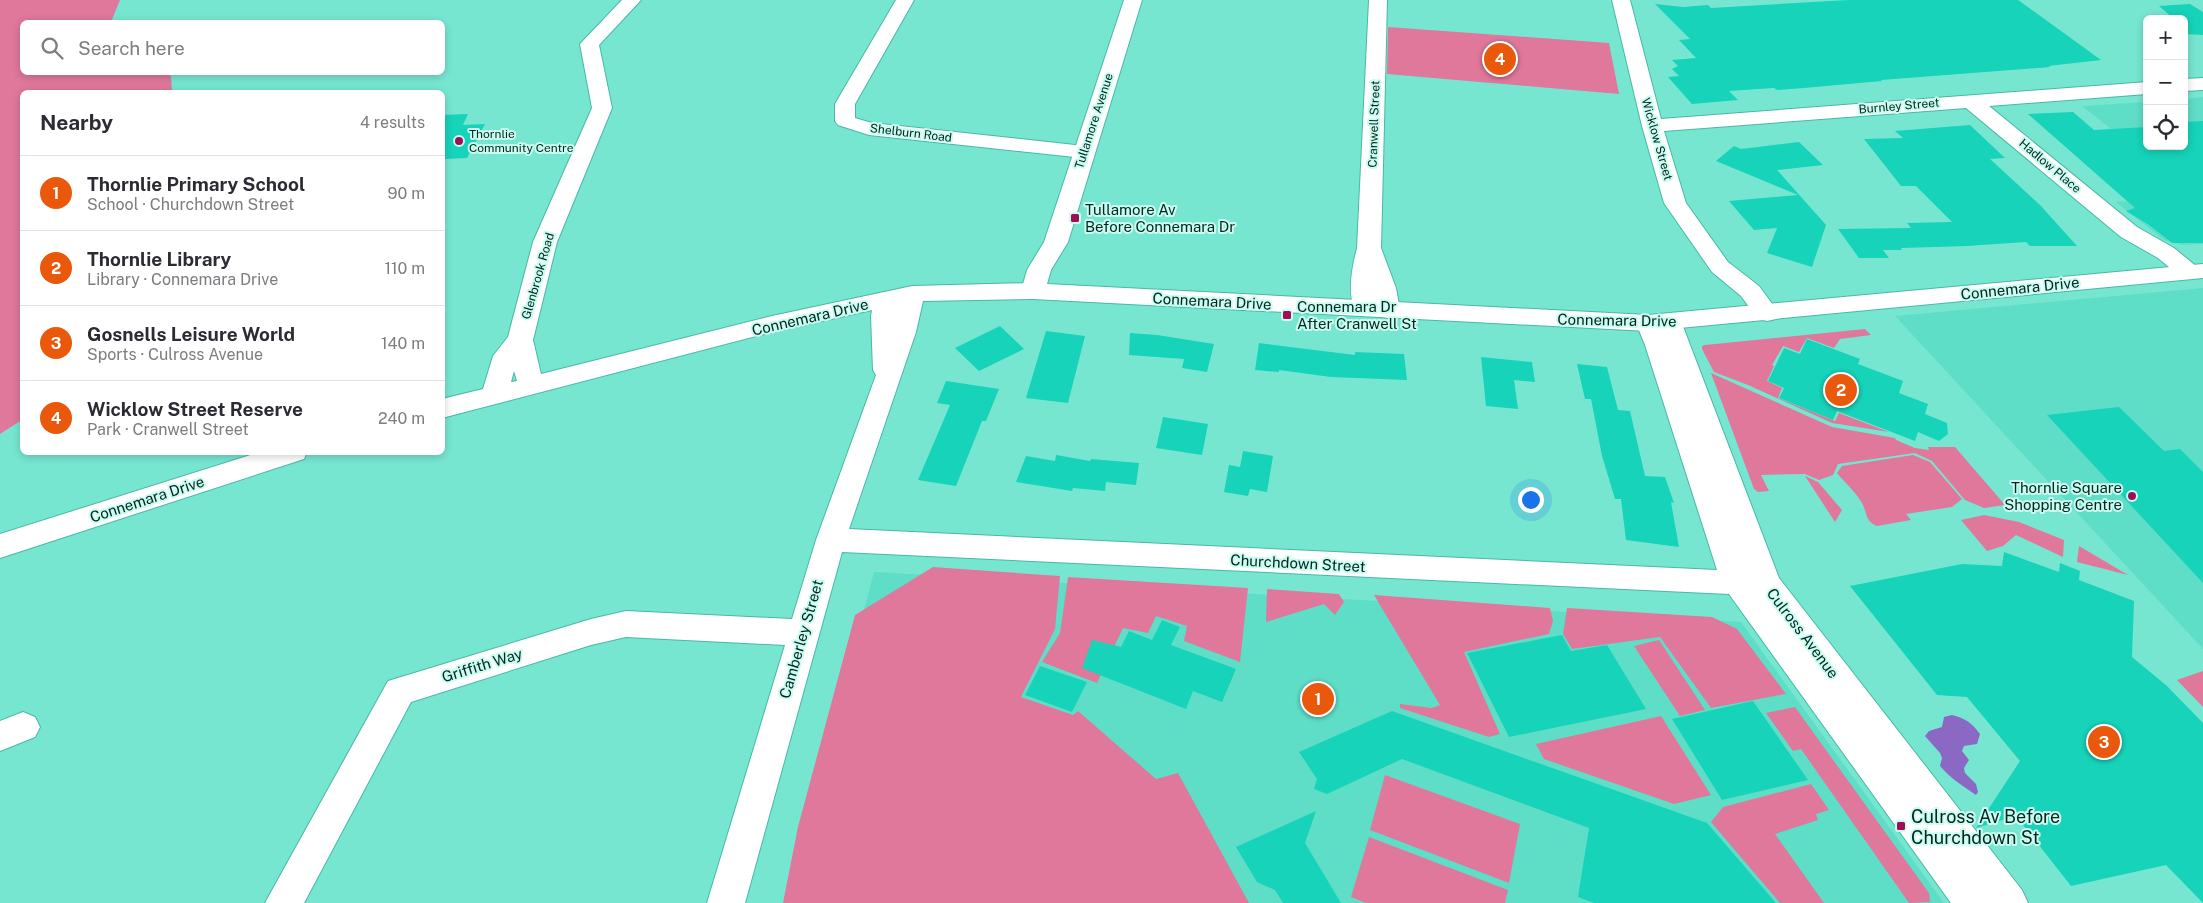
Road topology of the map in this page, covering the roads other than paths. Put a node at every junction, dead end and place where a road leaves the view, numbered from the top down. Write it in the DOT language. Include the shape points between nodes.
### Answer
graph roads {
  1 [pos="632,0"];
  2 [pos="905,0"];
  3 [pos="1133,0"];
  4 [pos="1378,0"];
  5 [pos="1621,0"];
  6 [pos="2203,84"];
  7 [pos="2188,85"];
  8 [pos="2143,88"];
  9 [pos="1970,101"];
  10 [pos="1652,126"];
  11 [pos="1084,152"];
  12 [pos="2129,232"];
  13 [pos="2196,272"];
  14 [pos="2163,274"];
  15 [pos="1044,292"];
  16 [pos="912,294"];
  17 [pos="887,299"];
  18 [pos="1377,309"];
  19 [pos="1757,314"];
  20 [pos="1659,323"];
  21 [pos="520,340"];
  22 [pos="887,379"];
  23 [pos="531,386"];
  24 [pos="494,395"];
  25 [pos="445,408"];
  26 [pos="285,455"];
  27 [pos="831,540"];
  28 [pos="0,546"];
  29 [pos="1752,584"];
  30 [pos="803,633"];
  31 [pos="284,903"];
  32 [pos="726,903"];
  33 [pos="1973,903"];
  34 [pos="2009,903"];
  1 -- 21 [label="street, Glenbrook Road" via="589,44 602,108 545,242"];
  2 -- 11 [label="street, Shelburn Road" via="845,104 845,121 869,129"];
  3 -- 11 [label="street, Tullamore Avenue"];
  4 -- 18 [label="street, Cranwell Street" via="1369,248 1384,288"];
  5 -- 10 [label="street, Wicklow Street"];
  6 -- 7 [label="street"];
  8 -- 9 [label="street, Burnley Street"];
  9 -- 10 [label="street, Burnley Street"];
  9 -- 12 [label="street, Hadlow Place"];
  10 -- 19 [label="street, Wicklow Street" via="1675,203 1720,267 1724,284"];
  11 -- 15 [label="street, Tullamore Avenue" via="1056,242 1060,271"];
  12 -- 13 [label="street, Hadlow Place"];
  12 -- 14 [label="street, Hadlow Place" via="2140,252"];
  13 -- 14 [label="street, Connemara Drive"];
  14 -- 19 [label="street, Connemara Drive"];
  15 -- 16 [label="street, Connemara Drive"];
  15 -- 18 [label="street, Connemara Drive"];
  16 -- 17 [label="street, Connemara Drive"];
  16 -- 22 [label="street, Camberley Street" via="904,332"];
  17 -- 22 [label="street, Camberley Street" via="883,316"];
  17 -- 23 [label="street, Connemara Drive" via="772,324"];
  18 -- 20 [label="street, Connemara Drive"];
  19 -- 20 [label="street, Connemara Drive"];
  20 -- 29 [label="street, Culross Avenue"];
  21 -- 23 [label="street, Glenbrook Road"];
  21 -- 24 [label="street, Glenbrook Road" via="506,356"];
  22 -- 27 [label="street, Camberley Street"];
  23 -- 24 [label="street, Connemara Drive"];
  24 -- 25 [label="street, Connemara Drive"];
  26 -- 28 [label="street, Connemara Drive"];
  27 -- 29 [label="street, Churchdown Street"];
  27 -- 30 [label="street, Camberley Street"];
  29 -- 33 [label="street, Culross Avenue"];
  29 -- 34 [label="street, Culross Avenue"];
  30 -- 31 [label="street, Griffith Way" via="626,624 400,691"];
  30 -- 32 [label="street, Camberley Street"];
}
